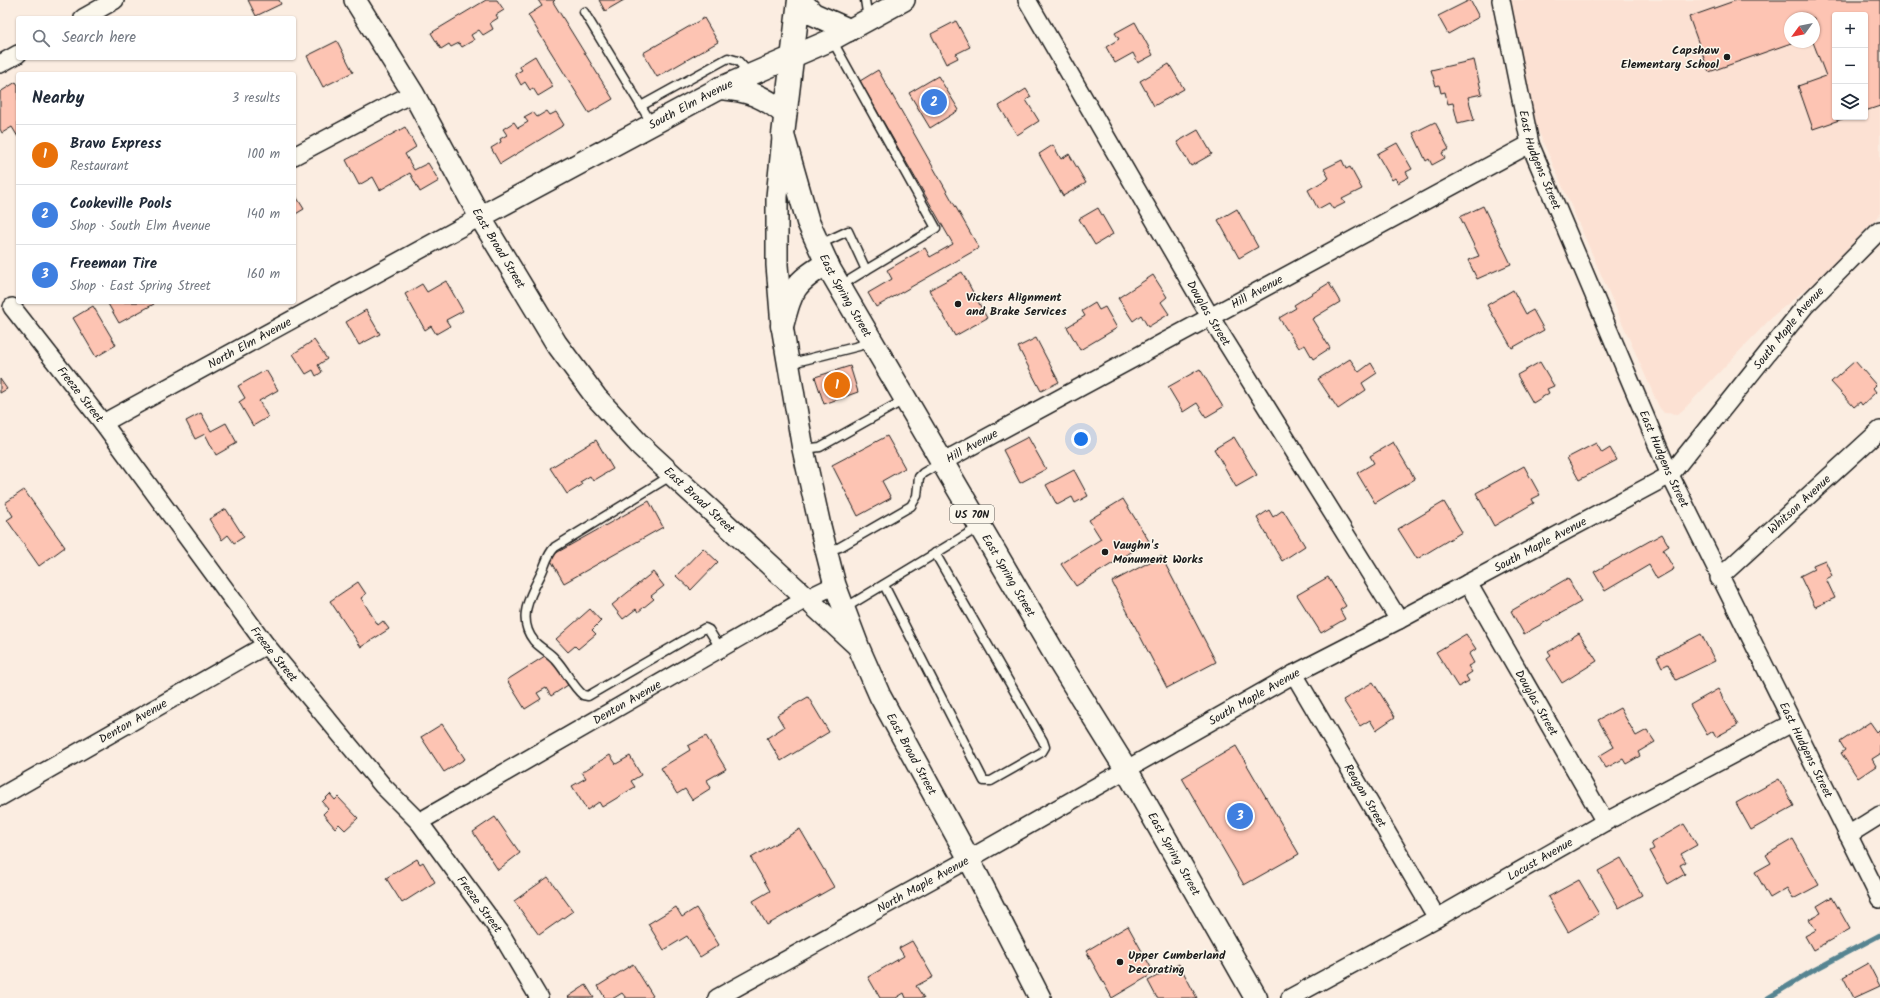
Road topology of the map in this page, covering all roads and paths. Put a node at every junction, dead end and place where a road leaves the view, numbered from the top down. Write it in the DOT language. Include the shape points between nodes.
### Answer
graph roads {
  1 [pos="115,0"];
  2 [pos="355,0"];
  3 [pos="800,0"];
  4 [pos="904,0"];
  5 [pos="1027,0"];
  6 [pos="1501,0"];
  7 [pos="867,10"];
  8 [pos="584,12"];
  9 [pos="87,16"];
  10 [pos="840,35"];
  11 [pos="16,55"];
  12 [pos="793,56"];
  13 [pos="0,64"];
  14 [pos="750,75"];
  15 [pos="720,88"];
  16 [pos="413,92"];
  17 [pos="641,106"];
  18 [pos="653,124"];
  19 [pos="784,125"];
  20 [pos="1530,144"];
  21 [pos="296,155"];
  22 [pos="480,217"];
  23 [pos="1880,230"];
  24 [pos="822,254"];
  25 [pos="866,270"];
  26 [pos="839,287"];
  27 [pos="11,308"];
  28 [pos="1211,318"];
  29 [pos="782,326"];
  30 [pos="869,340"];
  31 [pos="788,364"];
  32 [pos="905,399"];
  33 [pos="103,423"];
  34 [pos="1880,430"];
  35 [pos="802,449"];
  36 [pos="942,462"];
  37 [pos="672,475"];
  38 [pos="1670,476"];
  39 [pos="980,527"];
  40 [pos="826,551"];
  41 [pos="935,553"];
  42 [pos="1720,578"];
  43 [pos="1468,583"];
  44 [pos="836,585"];
  45 [pos="884,585"];
  46 [pos="806,599"];
  47 [pos="844,609"];
  48 [pos="1399,620"];
  49 [pos="266,645"];
  50 [pos="858,646"];
  51 [pos="720,648"];
  52 [pos="1294,674"];
  53 [pos="1792,723"];
  54 [pos="1126,770"];
  55 [pos="0,797"];
  56 [pos="1880,815"];
  57 [pos="419,822"];
  58 [pos="1605,822"];
  59 [pos="1848,835"];
  60 [pos="969,859"];
  61 [pos="1880,898"];
  62 [pos="1437,918"];
  63 [pos="539,998"];
  64 [pos="717,998"];
  65 [pos="1040,998"];
  66 [pos="1256,998"];
  67 [pos="1290,998"];
  1 -- 9 [label="street"];
  2 -- 16 [label="street, East Broad Street"];
  3 -- 10 [label="main road"];
  3 -- 12 [label="main road, East Spring Street / US 70N"];
  4 -- 7 [label="street, South Elm Avenue"];
  5 -- 28 [label="street, Douglas Street"];
  6 -- 20 [label="street, East Hudgens Street"];
  7 -- 10 [label="street, South Elm Avenue"];
  8 -- 17 [label="lane"];
  10 -- 12 [label="street, South Elm Avenue"];
  10 -- 25 [label="lane" via="936,228"];
  11 -- 13 [label="street"];
  12 -- 14 [label="street, South Elm Avenue"];
  12 -- 19 [label="main road, East Spring Street / US 70N"];
  14 -- 15 [label="street, South Elm Avenue"];
  14 -- 17 [label="lane" via="738,61 728,58"];
  15 -- 18 [label="street, South Elm Avenue"];
  15 -- 19 [label="main road" via="740,89 773,103"];
  16 -- 21 [label="street"];
  16 -- 22 [label="street, East Broad Street"];
  17 -- 18 [label="lane"];
  18 -- 22 [label="street, South Elm Avenue"];
  19 -- 24 [label="main road, East Spring Street / US 70N" via="808,222"];
  19 -- 29 [label="street" via="777,197 777,265"];
  20 -- 28 [label="street, Hill Avenue"];
  20 -- 38 [label="street, East Hudgens Street"];
  22 -- 33 [label="street, North Elm Avenue"];
  22 -- 37 [label="street, East Broad Street" via="556,343 596,397"];
  23 -- 38 [label="street, South Maple Avenue" via="1805,306"];
  24 -- 25 [label="lane" via="848,231"];
  24 -- 26 [label="main road, East Spring Street / US 70N"];
  24 -- 29 [label="main road" via="811,273 797,284"];
  25 -- 26 [label="lane"];
  26 -- 30 [label="main road, East Spring Street / US 70N"];
  27 -- 33 [label="street, Freeze Street"];
  28 -- 36 [label="street, Hill Avenue"];
  28 -- 48 [label="street, Douglas Street"];
  29 -- 31 [label="street"];
  30 -- 31 [label="lane" via="859,346"];
  30 -- 32 [label="main road, East Spring Street / US 70N"];
  31 -- 35 [label="street"];
  32 -- 35 [label="lane" via="820,447"];
  32 -- 36 [label="main road, East Spring Street / US 70N"];
  33 -- 49 [label="street, Freeze Street"];
  34 -- 42 [label="street, Whitson Avenue"];
  35 -- 40 [label="street"];
  36 -- 39 [label="main road, East Spring Street / US 70N"];
  36 -- 40 [label="lane" via="919,477 917,496 911,506 840,547"];
  37 -- 46 [label="street, East Broad Street"];
  37 -- 51 [label="lane" via="555,547 548,554 545,566 527,601 525,622 534,641 555,659 583,695 588,696 705,628"];
  38 -- 42 [label="street, East Hudgens Street"];
  38 -- 43 [label="street, South Maple Avenue"];
  39 -- 41 [label="lane"];
  39 -- 54 [label="main road, East Spring Street / US 70N"];
  40 -- 44 [label="street"];
  41 -- 45 [label="lane"];
  41 -- 45 [label="lane" via="1043,741 1045,747 1042,752 991,781 984,781"];
  42 -- 53 [label="street, East Hudgens Street"];
  43 -- 48 [label="street, South Maple Avenue"];
  43 -- 58 [label="street, Douglas Street"];
  44 -- 46 [label="street, Denton Avenue"];
  44 -- 47 [label="street"];
  45 -- 47 [label="lane"];
  46 -- 50 [label="street, East Broad Street"];
  46 -- 51 [label="street, Denton Avenue"];
  47 -- 50 [label="street"];
  48 -- 52 [label="street, South Maple Avenue"];
  49 -- 55 [label="street, Denton Avenue"];
  49 -- 57 [label="street, Freeze Street" via="383,786"];
  50 -- 60 [label="street, East Broad Street" via="880,696"];
  51 -- 57 [label="street, Denton Avenue"];
  52 -- 54 [label="street, South Maple Avenue"];
  52 -- 62 [label="street, Reagan Street"];
  53 -- 58 [label="street, Locust Avenue"];
  53 -- 59 [label="street, East Hudgens Street"];
  54 -- 60 [label="street, North Maple Avenue"];
  54 -- 66 [label="main road, East Spring Street / US 70N"];
  56 -- 59 [label="street"];
  57 -- 63 [label="street, Freeze Street" via="500,932"];
  58 -- 62 [label="street, Locust Avenue"];
  59 -- 61 [label="street, East Hudgens Street"];
  60 -- 64 [label="street, North Maple Avenue"];
  60 -- 65 [label="street, East Broad Street"];
  62 -- 67 [label="street, Locust Avenue"];
}
